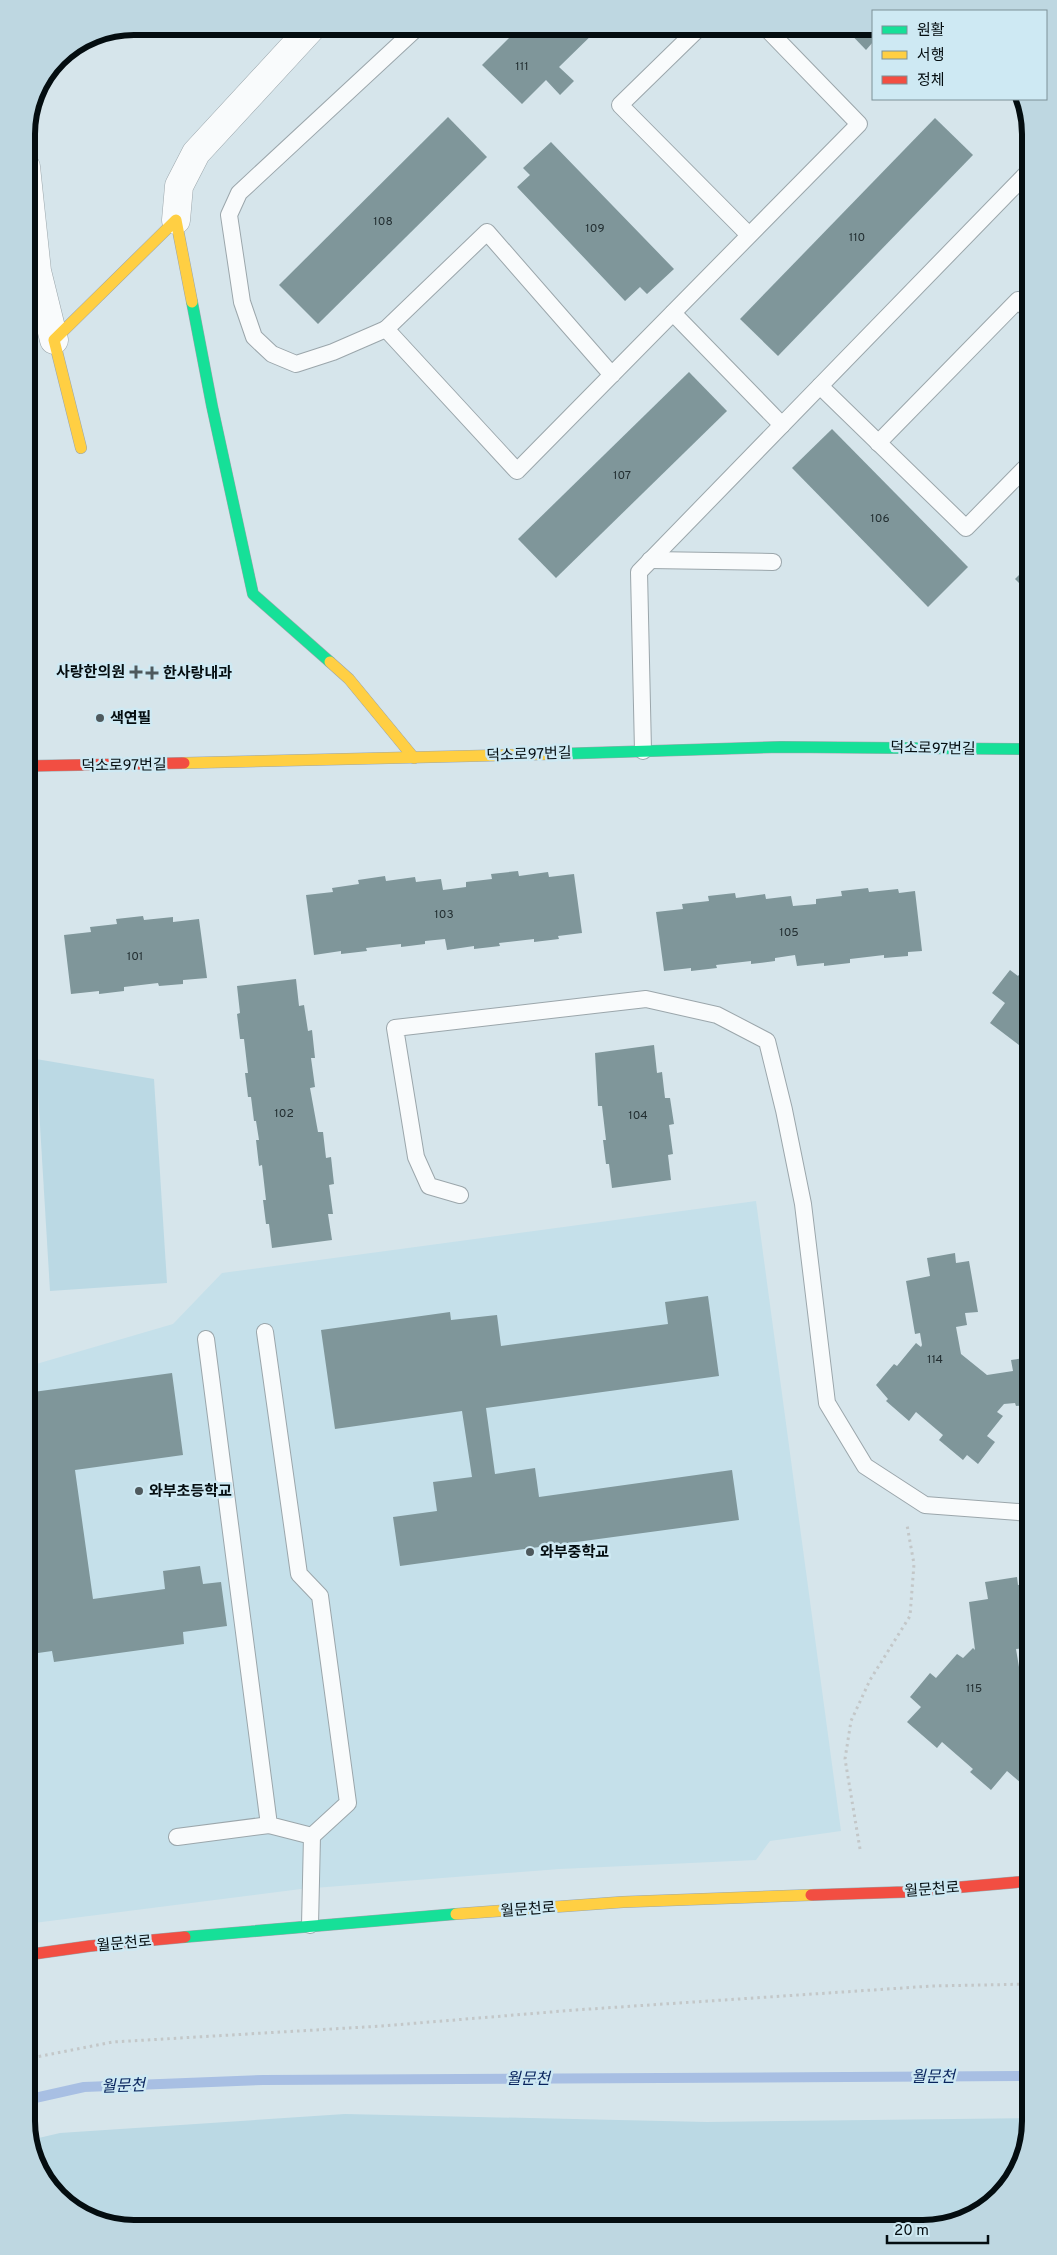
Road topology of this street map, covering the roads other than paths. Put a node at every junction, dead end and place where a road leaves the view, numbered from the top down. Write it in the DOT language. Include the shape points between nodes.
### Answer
graph roads {
  1 [pos="305,35"];
  2 [pos="409,35"];
  3 [pos="692,35"];
  4 [pos="773,35"];
  5 [pos="1022,178"];
  6 [pos="176,220"];
  7 [pos="749,235"];
  8 [pos="35,252"];
  9 [pos="1022,304"];
  10 [pos="674,313"];
  11 [pos="386,329"];
  12 [pos="54,340"];
  13 [pos="612,374"];
  14 [pos="820,386"];
  15 [pos="782,425"];
  16 [pos="878,443"];
  17 [pos="81,448"];
  18 [pos="1022,471"];
  19 [pos="650,560"];
  20 [pos="773,562"];
  21 [pos="1022,749"];
  22 [pos="643,751"];
  23 [pos="414,758"];
  24 [pos="35,766"];
  25 [pos="460,1195"];
  26 [pos="265,1332"];
  27 [pos="206,1339"];
  28 [pos="1022,1512"];
  29 [pos="269,1825"];
  30 [pos="312,1836"];
  31 [pos="177,1837"];
  32 [pos="1022,1882"];
  33 [pos="310,1925"];
  34 [pos="35,1954"];
  1 -- 6 [label="street" via="196,153 179,186"];
  2 -- 11 [label="lane" via="239,193 229,215 242,302 254,337 272,354 296,364"];
  3 -- 7 [label="lane" via="620,104"];
  4 -- 7 [label="lane" via="859,124"];
  5 -- 14 [label="lane"];
  6 -- 12 [label="street"];
  6 -- 23 [label="street" via="253,594 349,679"];
  7 -- 10 [label="lane"];
  8 -- 12 [label="street"];
  9 -- 16 [label="lane" via="1018,300"];
  10 -- 13 [label="lane"];
  10 -- 15 [label="lane"];
  11 -- 13 [label="lane" via="517,471"];
  11 -- 13 [label="lane" via="486,232"];
  12 -- 17 [label="street"];
  14 -- 15 [label="lane"];
  14 -- 16 [label="lane"];
  15 -- 19 [label="lane"];
  16 -- 18 [label="lane" via="966,528"];
  19 -- 20 [label="lane"];
  19 -- 22 [label="lane" via="639,572"];
  21 -- 22 [label="street, 덕소로97번길" via="781,746"];
  22 -- 23 [label="street, 덕소로97번길"];
  23 -- 24 [label="street, 덕소로97번길"];
  25 -- 28 [label="lane" via="429,1186 416,1156 395,1028 646,999 717,1014 767,1041 803,1204 827,1403 865,1466 925,1506"];
  26 -- 30 [label="lane" via="299,1574 320,1596 348,1804"];
  27 -- 29 [label="lane"];
  29 -- 30 [label="lane"];
  29 -- 31 [label="lane"];
  30 -- 33 [label="lane"];
  32 -- 33 [label="street, 월문천로" via="905,1892 622,1902"];
  33 -- 34 [label="street, 월문천로"];
}
